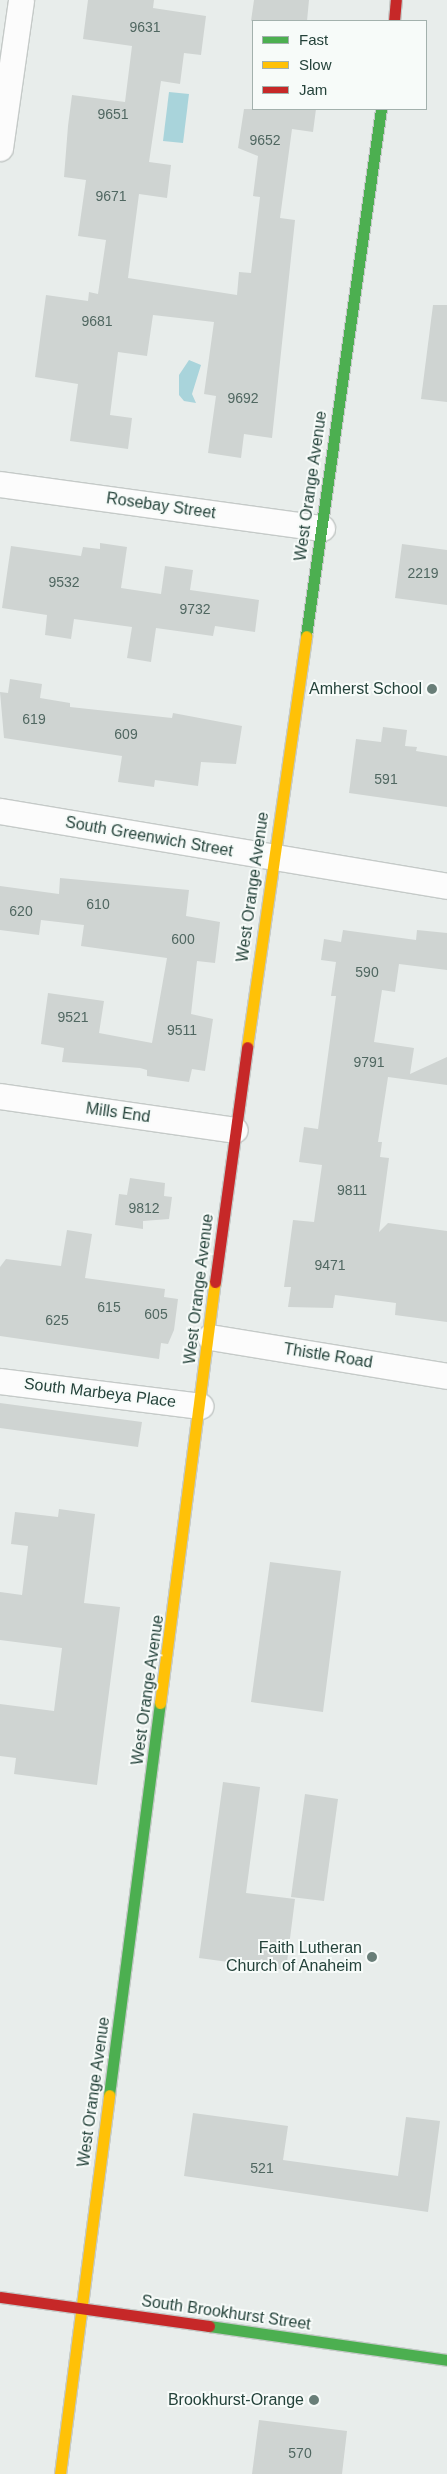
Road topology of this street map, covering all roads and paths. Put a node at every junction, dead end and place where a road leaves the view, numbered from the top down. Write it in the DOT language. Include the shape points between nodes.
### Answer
graph roads {
  1 [pos="21,0"];
  2 [pos="396,0"];
  3 [pos="394,20"];
  4 [pos="381,110"];
  5 [pos="3,114"];
  6 [pos="0,148"];
  7 [pos="0,484"];
  8 [pos="322,528"];
  9 [pos="0,811"];
  10 [pos="273,858"];
  11 [pos="447,886"];
  12 [pos="0,1096"];
  13 [pos="236,1130"];
  14 [pos="210,1337"];
  15 [pos="447,1376"];
  16 [pos="0,1381"];
  17 [pos="200,1406"];
  18 [pos="0,2297"];
  19 [pos="81,2309"];
  20 [pos="447,2360"];
  21 [pos="60,2474"];
  1 -- 5 [label="street"];
  2 -- 3 [label="street"];
  4 -- 8 [label="street, West Orange Avenue"];
  5 -- 6 [label="street"];
  7 -- 8 [label="street, Rosebay Street"];
  8 -- 10 [label="street, West Orange Avenue"];
  9 -- 10 [label="street, South Greenwich Street"];
  10 -- 11 [label="street, South Greenwich Street"];
  10 -- 13 [label="street, West Orange Avenue"];
  12 -- 13 [label="street, Mills End"];
  13 -- 14 [label="street, West Orange Avenue"];
  14 -- 15 [label="street, Thistle Road"];
  14 -- 17 [label="street, West Orange Avenue"];
  16 -- 17 [label="street, South Marbeya Place"];
  17 -- 19 [label="street, West Orange Avenue"];
  18 -- 19 [label="street, South Brookhurst Street"];
  19 -- 20 [label="street, South Brookhurst Street"];
  19 -- 21 [label="street, West Orange Avenue"];
}
